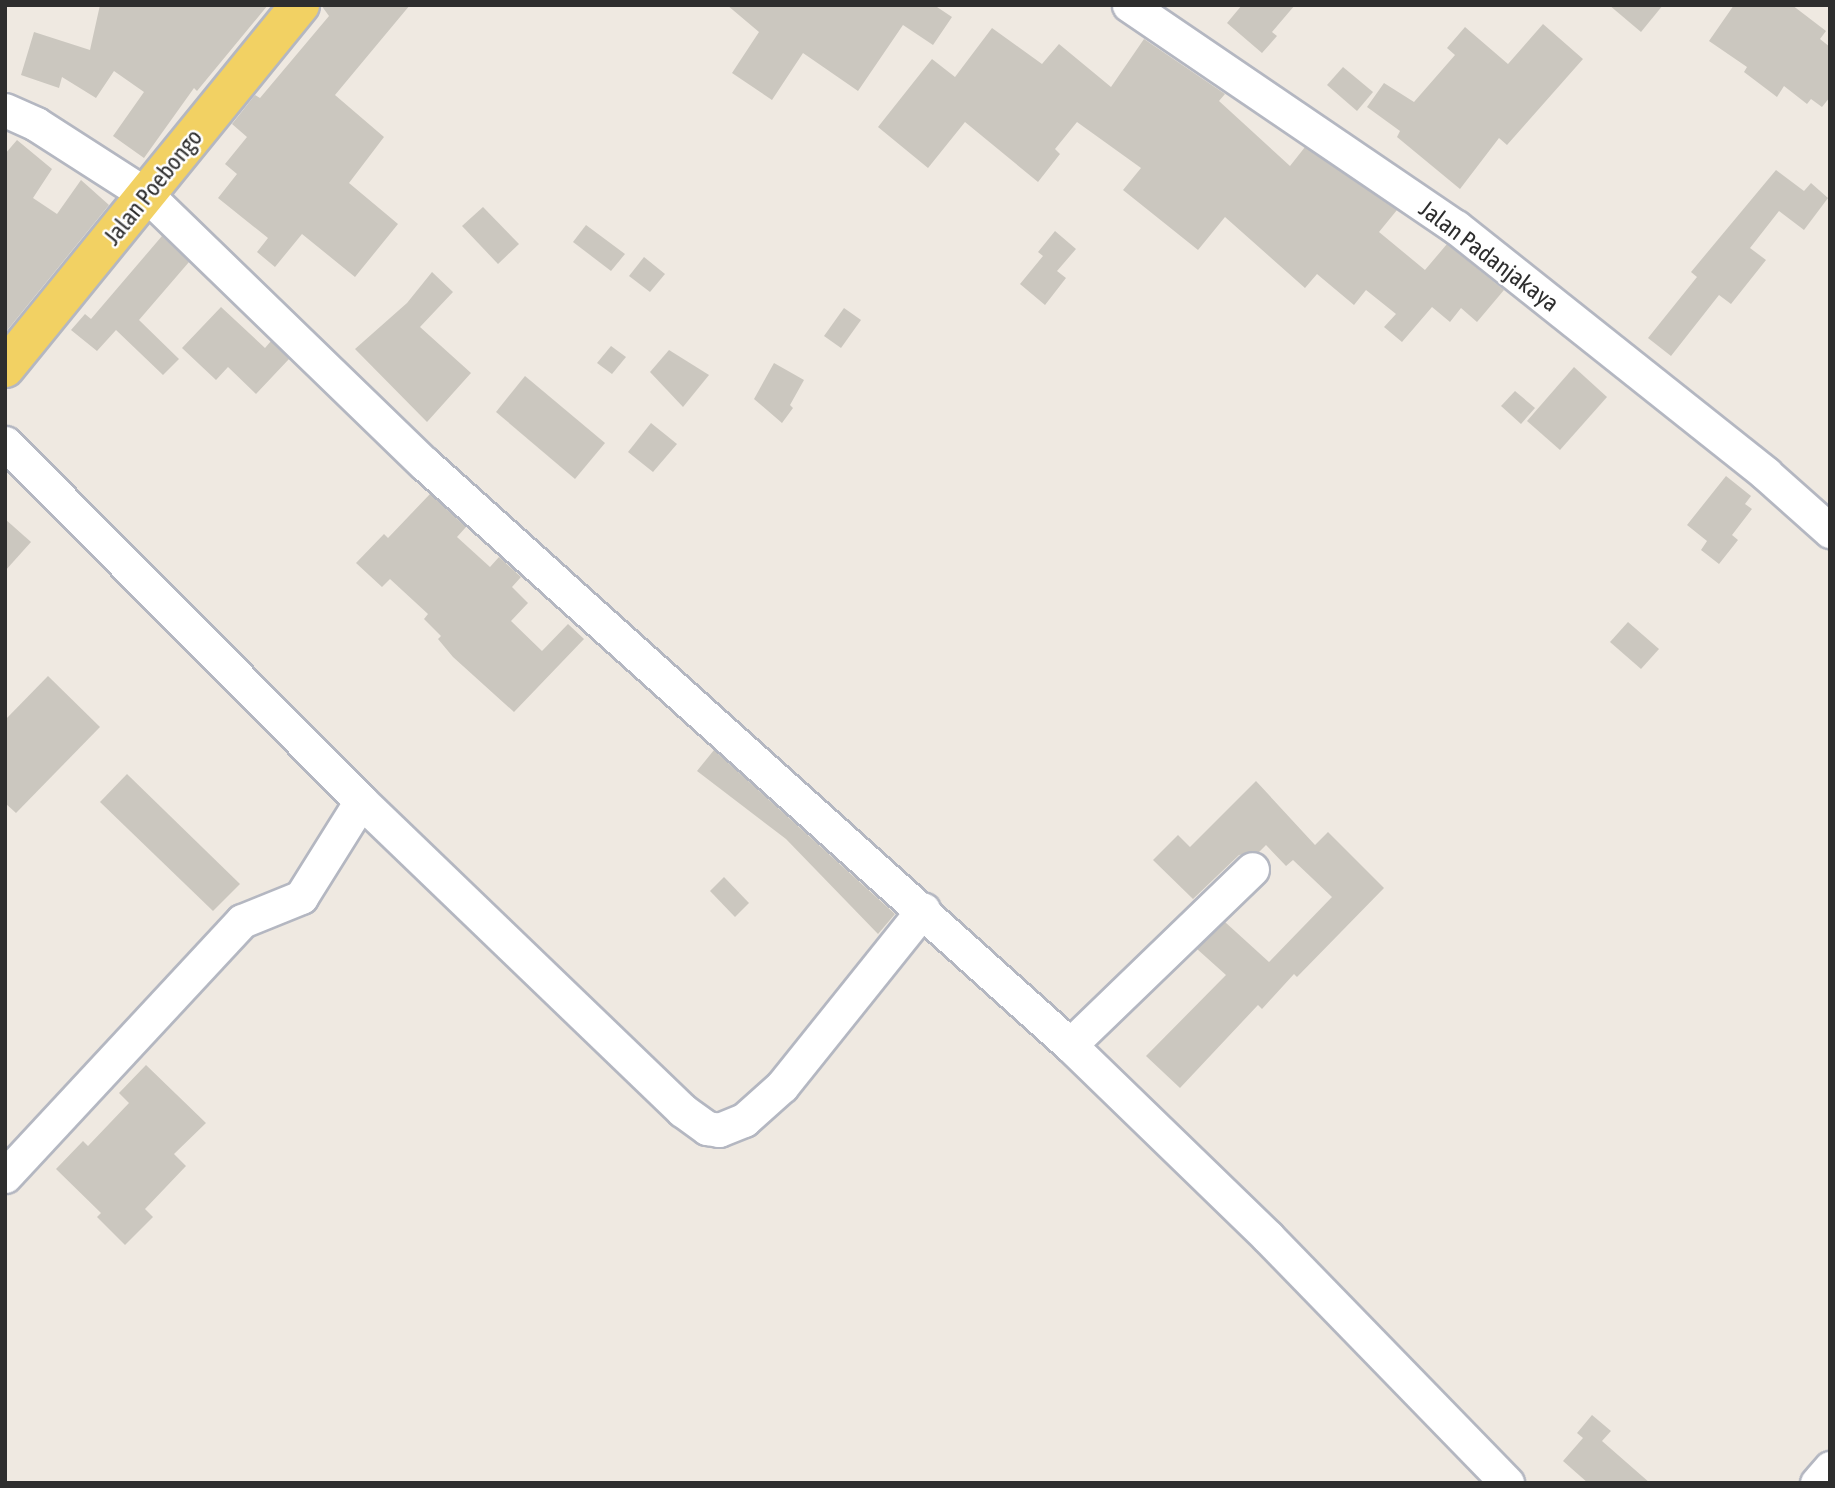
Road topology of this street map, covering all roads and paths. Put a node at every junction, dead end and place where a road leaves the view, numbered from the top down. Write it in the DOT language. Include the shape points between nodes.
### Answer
graph roads {
  1 [pos="300,5"];
  2 [pos="1129,5"];
  3 [pos="5,110"];
  4 [pos="148,196"];
  5 [pos="5,368"];
  6 [pos="5,443"];
  7 [pos="1830,531"];
  8 [pos="361,801"];
  9 [pos="1252,869"];
  10 [pos="923,910"];
  11 [pos="1070,1045"];
  12 [pos="5,1176"];
  13 [pos="1830,1468"];
  14 [pos="1507,1483"];
  15 [pos="1817,1483"];
  1 -- 4 [label="main road, Jalan Poebongo"];
  2 -- 7 [label="street, Jalan Padanjakaya" via="1456,227 1766,474"];
  3 -- 4 [label="street" via="36,124"];
  4 -- 5 [label="main road, Jalan Poebongo"];
  4 -- 10 [label="street" via="425,464"];
  6 -- 8 [label="street"];
  8 -- 10 [label="street" via="682,1110 708,1128 719,1130 744,1120 782,1086"];
  8 -- 12 [label="street" via="301,897 242,921"];
  9 -- 11 [label="street"];
  10 -- 11 [label="street"];
  11 -- 14 [label="street" via="1268,1237"];
  13 -- 15 [label="street"];
}
